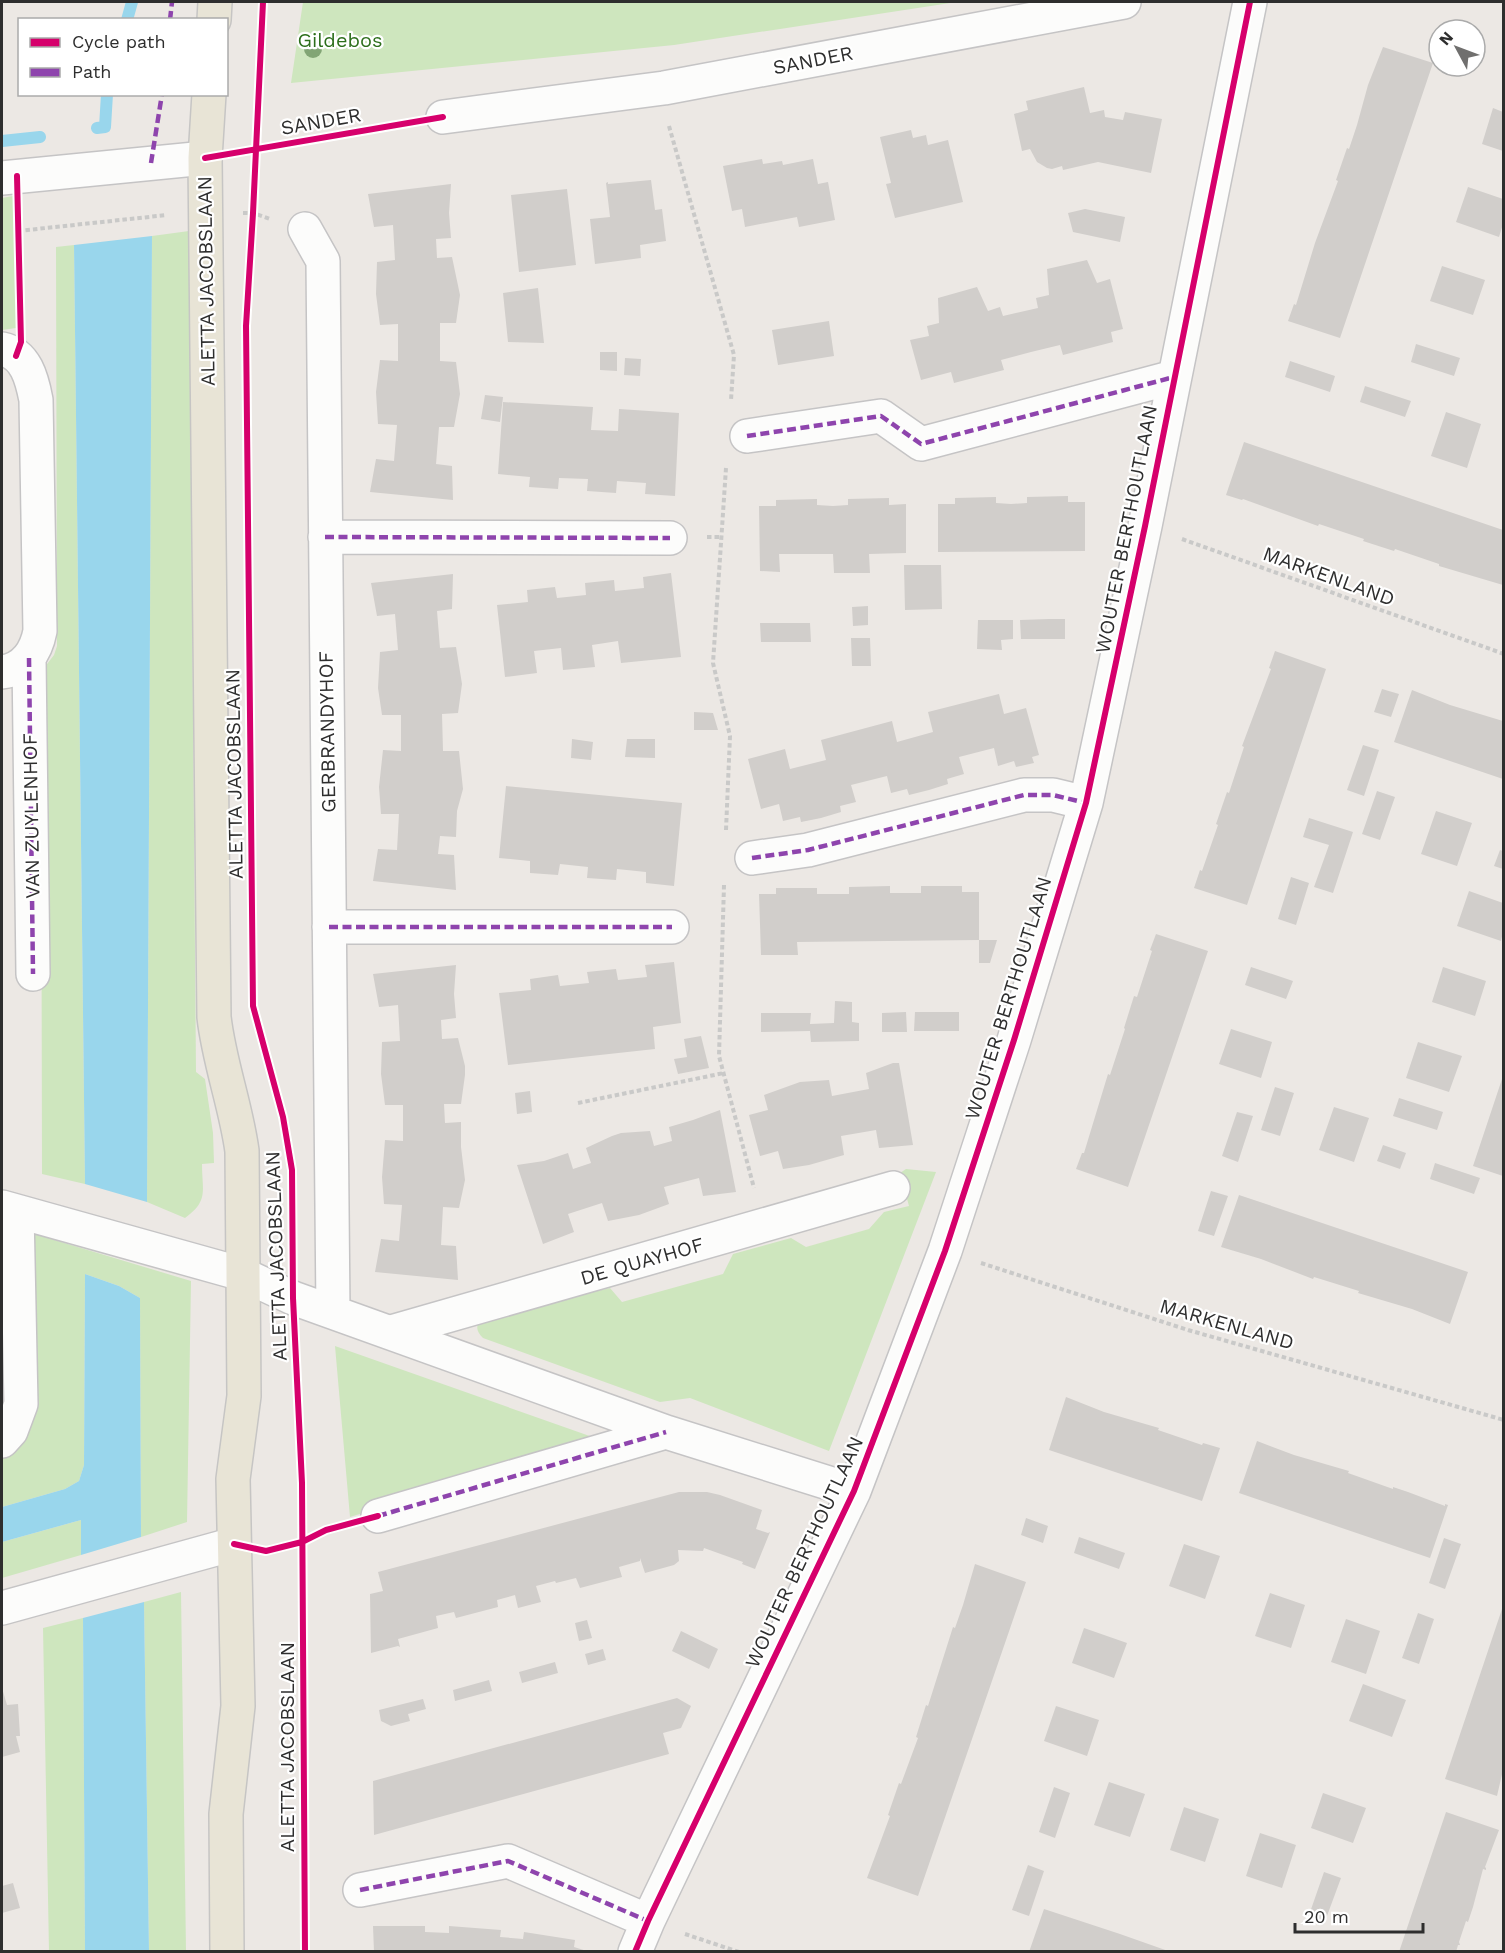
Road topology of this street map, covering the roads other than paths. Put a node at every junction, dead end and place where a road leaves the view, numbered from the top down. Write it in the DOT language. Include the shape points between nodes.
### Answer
graph roads {
  1 [pos="215,2"];
  2 [pos="1124,2"];
  3 [pos="1250,2"];
  4 [pos="214,18"];
  5 [pos="209,96"];
  6 [pos="443,117"];
  7 [pos="205,158"];
  8 [pos="9,177"];
  9 [pos="304,229"];
  10 [pos="2,349"];
  11 [pos="1174,377"];
  12 [pos="747,436"];
  13 [pos="325,537"];
  14 [pos="670,538"];
  15 [pos="15,665"];
  16 [pos="1086,803"];
  17 [pos="752,858"];
  18 [pos="329,927"];
  19 [pos="672,927"];
  20 [pos="33,974"];
  21 [pos="893,1188"];
  22 [pos="9,1209"];
  23 [pos="242,1274"];
  24 [pos="333,1312"];
  25 [pos="391,1332"];
  26 [pos="666,1432"];
  27 [pos="2,1442"];
  28 [pos="854,1491"];
  29 [pos="378,1516"];
  30 [pos="234,1544"];
  31 [pos="2,1608"];
  32 [pos="360,1890"];
  33 [pos="648,1922"];
  34 [pos="226,1952"];
  35 [pos="635,1952"];
  1 -- 4 [label="main road"];
  2 -- 6 [label="street, SANDER" via="664,88"];
  3 -- 11 [label="street, WOUTER BERTHOUTLAAN"];
  5 -- 7 [label="main road, ALETTA JACOBSLAAN"];
  7 -- 8 [label="street"];
  7 -- 23 [label="main road, ALETTA JACOBSLAAN" via="214,1017 242,1151"];
  9 -- 13 [label="street, GERBRANDYHOF" via="323,261"];
  10 -- 15 [label="street, VAN ZUYLENHOF" via="26,366 36,399 40,631 37,645"];
  11 -- 12 [label="street, WOUTER BERTHOUTLAAN" via="921,444 880,416"];
  11 -- 16 [label="street, WOUTER BERTHOUTLAAN"];
  13 -- 14 [label="street"];
  13 -- 18 [label="street, GERBRANDYHOF"];
  15 -- 20 [label="street, VAN ZUYLENHOF"];
  16 -- 17 [label="street" via="1053,795 1024,795 808,850"];
  16 -- 28 [label="street, WOUTER BERTHOUTLAAN" via="945,1251"];
  18 -- 19 [label="street"];
  18 -- 24 [label="street, GERBRANDYHOF"];
  21 -- 25 [label="street, DE QUAYHOF"];
  22 -- 23 [label="street"];
  22 -- 27 [label="street" via="21,1404 11,1431"];
  23 -- 24 [label="street"];
  23 -- 30 [label="main road, ALETTA JACOBSLAAN" via="244,1396 233,1472"];
  24 -- 25 [label="street"];
  25 -- 26 [label="street"];
  26 -- 28 [label="street"];
  26 -- 29 [label="street"];
  28 -- 33 [label="street, WOUTER BERTHOUTLAAN"];
  30 -- 31 [label="street"];
  30 -- 34 [label="main road, ALETTA JACOBSLAAN" via="238,1706 226,1814"];
  32 -- 33 [label="street" via="508,1861"];
  33 -- 35 [label="street, WOUTER BERTHOUTLAAN"];
}
